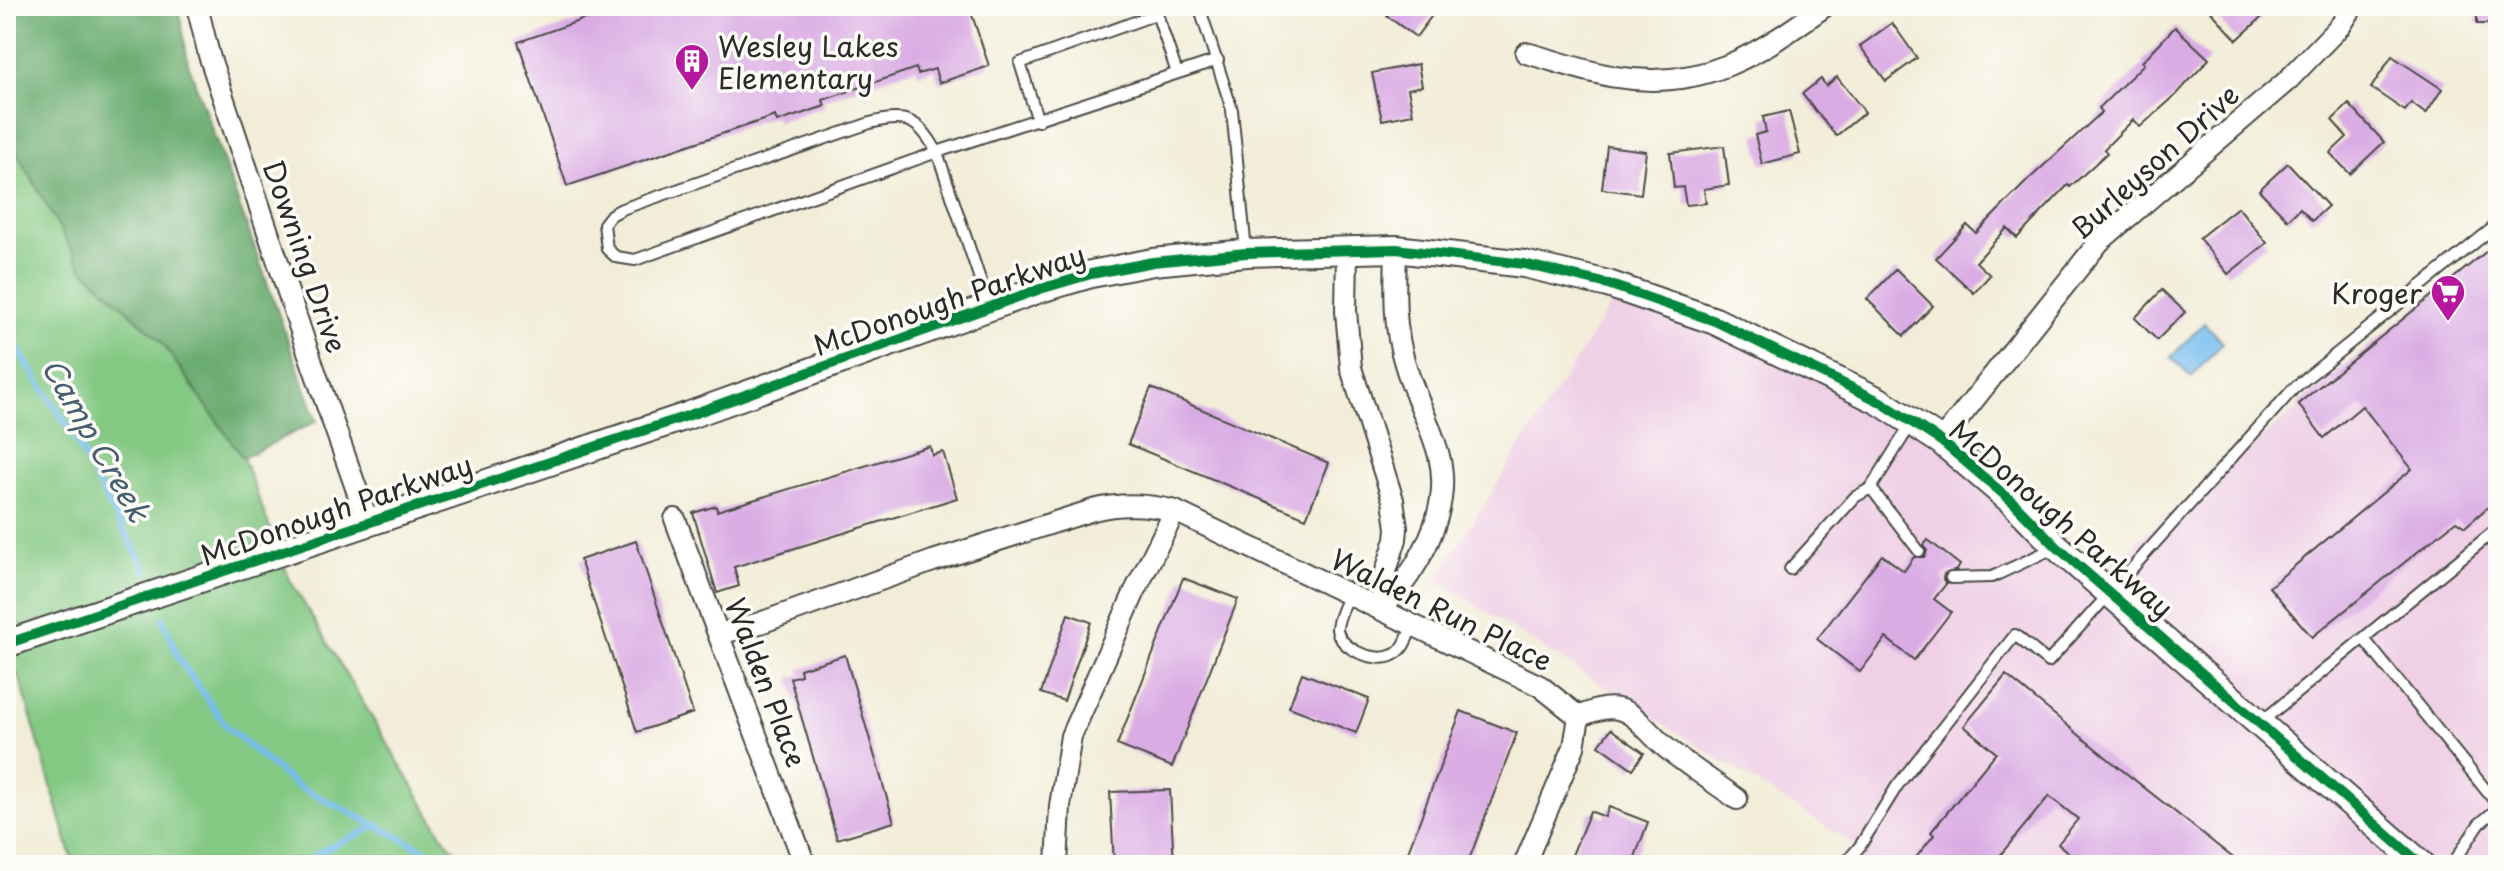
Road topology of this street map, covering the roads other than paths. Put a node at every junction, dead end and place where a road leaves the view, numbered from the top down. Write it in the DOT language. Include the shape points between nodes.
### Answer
graph roads {
  1 [pos="197,6"];
  2 [pos="1199,6"];
  3 [pos="1825,6"];
  4 [pos="2353,6"];
  5 [pos="1526,53"];
  6 [pos="1218,60"];
  7 [pos="1177,73"];
  8 [pos="1038,121"];
  9 [pos="937,152"];
  10 [pos="2498,224"];
  11 [pos="1396,249"];
  12 [pos="1347,250"];
  13 [pos="1246,253"];
  14 [pos="989,306"];
  15 [pos="1912,422"];
  16 [pos="1941,441"];
  17 [pos="1871,488"];
  18 [pos="1175,511"];
  19 [pos="675,519"];
  20 [pos="368,522"];
  21 [pos="2498,528"];
  22 [pos="1395,543"];
  23 [pos="2057,547"];
  24 [pos="1919,551"];
  25 [pos="1422,552"];
  26 [pos="1790,569"];
  27 [pos="1951,578"];
  28 [pos="2110,592"];
  29 [pos="1349,594"];
  30 [pos="1381,609"];
  31 [pos="1413,624"];
  32 [pos="719,634"];
  33 [pos="2364,639"];
  34 [pos="6,644"];
  35 [pos="1579,717"];
  36 [pos="2260,723"];
  37 [pos="1737,799"];
  38 [pos="2498,806"];
  39 [pos="805,865"];
  40 [pos="1057,865"];
  41 [pos="1524,865"];
  42 [pos="1844,865"];
  43 [pos="2422,865"];
  44 [pos="2452,865"];
  1 -- 20 [label="street, Downing Drive" via="209,55"];
  2 -- 6 [label="lane"];
  3 -- 5 [label="street" via="1775,42 1690,78 1614,77"];
  4 -- 16 [label="street, Burleyson Drive" via="2288,80 2099,242"];
  6 -- 7 [label="lane"];
  6 -- 13 [label="lane" via="1232,110"];
  7 -- 8 [label="lane"];
  7 -- 8 [label="lane" via="1157,14 1020,63"];
  8 -- 9 [label="lane"];
  9 -- 9 [label="lane" via="914,123 870,123 622,209 604,224 607,249 616,257 635,260"];
  9 -- 14 [label="lane"];
  10 -- 28 [label="lane" via="2294,388"];
  11 -- 12 [label="street, McDonough Parkway"];
  11 -- 15 [label="street, McDonough Parkway" via="1524,264 1608,284 1715,321"];
  11 -- 25 [label="street" via="1397,329 1404,363 1442,472 1440,511"];
  12 -- 13 [label="street, McDonough Parkway"];
  12 -- 22 [label="street, Walden Run Place" via="1348,355 1393,500"];
  13 -- 14 [label="street, McDonough Parkway" via="1107,271"];
  14 -- 20 [label="street, McDonough Parkway" via="687,416"];
  15 -- 16 [label="street, McDonough Parkway"];
  15 -- 17 [label="lane"];
  16 -- 23 [label="street, McDonough Parkway"];
  17 -- 24 [label="lane"];
  17 -- 26 [label="lane" via="1855,497"];
  18 -- 29 [label="street, Walden Run Place"];
  18 -- 32 [label="street, Walden Run Place" via="1134,505 1093,510"];
  18 -- 40 [label="street" via="1071,736"];
  19 -- 32 [label="street, Walden Place"];
  20 -- 34 [label="street, McDonough Parkway"];
  21 -- 33 [label="lane"];
  22 -- 25 [label="street"];
  22 -- 30 [label="street, Walden Run Place"];
  23 -- 27 [label="lane" via="1992,577"];
  23 -- 28 [label="street, McDonough Parkway"];
  25 -- 30 [label="street" via="1402,587"];
  28 -- 36 [label="street, McDonough Parkway"];
  28 -- 42 [label="lane" via="2048,662 2015,635 1897,786"];
  29 -- 30 [label="street, Walden Run Place"];
  29 -- 31 [label="lane" via="1337,627 1341,640 1361,654 1394,655 1403,648"];
  30 -- 31 [label="street, Walden Run Place"];
  31 -- 35 [label="street, Walden Run Place" via="1540,686"];
  32 -- 39 [label="street, Walden Place"];
  33 -- 36 [label="lane"];
  33 -- 38 [label="lane"];
  35 -- 37 [label="street" via="1610,709 1631,714 1666,749"];
  35 -- 41 [label="street" via="1574,747"];
  36 -- 43 [label="street, McDonough Parkway"];
  38 -- 44 [label="lane"];
}
